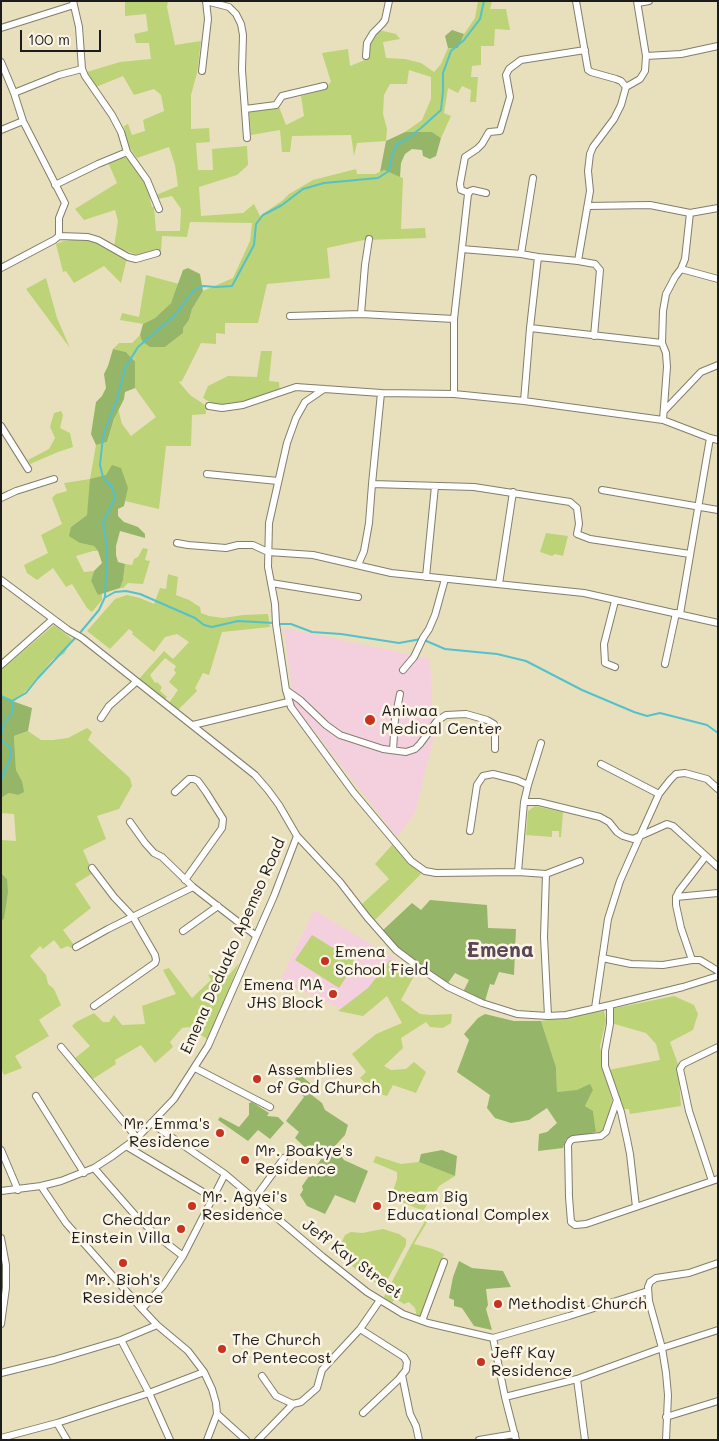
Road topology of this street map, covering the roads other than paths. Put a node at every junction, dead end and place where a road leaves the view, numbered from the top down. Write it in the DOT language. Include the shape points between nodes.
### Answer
graph roads {
  1 [pos="206,1"];
  2 [pos="389,1"];
  3 [pos="576,1"];
  4 [pos="649,1"];
  5 [pos="637,2"];
  6 [pos="74,3"];
  7 [pos="1,28"];
  8 [pos="718,46"];
  9 [pos="585,50"];
  10 [pos="366,56"];
  11 [pos="646,56"];
  12 [pos="1,62"];
  13 [pos="82,69"];
  14 [pos="202,71"];
  15 [pos="324,86"];
  16 [pos="626,87"];
  17 [pos="14,93"];
  18 [pos="244,109"];
  19 [pos="23,121"];
  20 [pos="1,130"];
  21 [pos="248,138"];
  22 [pos="127,152"];
  23 [pos="533,178"];
  24 [pos="55,185"];
  25 [pos="486,192"];
  26 [pos="469,193"];
  27 [pos="588,206"];
  28 [pos="718,208"];
  29 [pos="159,209"];
  30 [pos="690,213"];
  31 [pos="59,236"];
  32 [pos="369,239"];
  33 [pos="462,249"];
  34 [pos="157,253"];
  35 [pos="521,254"];
  36 [pos="538,257"];
  37 [pos="578,262"];
  38 [pos="1,268"];
  39 [pos="681,269"];
  40 [pos="718,279"];
  41 [pos="361,314"];
  42 [pos="290,316"];
  43 [pos="454,319"];
  44 [pos="530,328"];
  45 [pos="594,336"];
  46 [pos="662,343"];
  47 [pos="718,365"];
  48 [pos="324,389"];
  49 [pos="381,393"];
  50 [pos="454,394"];
  51 [pos="524,401"];
  52 [pos="209,406"];
  53 [pos="664,411"];
  54 [pos="663,420"];
  55 [pos="1,426"];
  56 [pos="710,438"];
  57 [pos="718,440"];
  58 [pos="28,469"];
  59 [pos="207,474"];
  60 [pos="54,479"];
  61 [pos="278,481"];
  62 [pos="372,484"];
  63 [pos="435,486"];
  64 [pos="602,490"];
  65 [pos="513,492"];
  66 [pos="1,498"];
  67 [pos="698,507"];
  68 [pos="718,510"];
  69 [pos="177,543"];
  70 [pos="268,552"];
  71 [pos="690,554"];
  72 [pos="358,565"];
  73 [pos="426,576"];
  74 [pos="445,579"];
  75 [pos="1,580"];
  76 [pos="271,583"];
  77 [pos="499,584"];
  78 [pos="358,597"];
  79 [pos="616,601"];
  80 [pos="678,614"];
  81 [pos="53,619"];
  82 [pos="718,623"];
  83 [pos="666,664"];
  84 [pos="1,665"];
  85 [pos="615,667"];
  86 [pos="403,670"];
  87 [pos="136,682"];
  88 [pos="286,690"];
  89 [pos="400,694"];
  90 [pos="288,702"];
  91 [pos="101,718"];
  92 [pos="193,725"];
  93 [pos="541,743"];
  94 [pos="393,750"];
  95 [pos="495,750"];
  96 [pos="601,764"];
  97 [pos="528,785"];
  98 [pos="718,789"];
  99 [pos="175,792"];
  100 [pos="658,794"];
  101 [pos="524,802"];
  102 [pos="130,822"];
  103 [pos="470,831"];
  104 [pos="297,836"];
  105 [pos="640,836"];
  106 [pos="706,856"];
  107 [pos="580,861"];
  108 [pos="718,867"];
  109 [pos="92,868"];
  110 [pos="518,872"];
  111 [pos="546,874"];
  112 [pos="185,880"];
  113 [pos="193,887"];
  114 [pos="718,893"];
  115 [pos="676,897"];
  116 [pos="218,906"];
  117 [pos="133,917"];
  118 [pos="183,930"];
  119 [pos="256,935"];
  120 [pos="76,947"];
  121 [pos="602,958"];
  122 [pos="692,960"];
  123 [pos="718,971"];
  124 [pos="718,976"];
  125 [pos="610,1005"];
  126 [pos="94,1006"];
  127 [pos="595,1008"];
  128 [pos="548,1016"];
  129 [pos="61,1047"];
  130 [pos="718,1047"];
  131 [pos="195,1068"];
  132 [pos="36,1096"];
  133 [pos="617,1100"];
  134 [pos="270,1107"];
  135 [pos="151,1123"];
  136 [pos="136,1138"];
  137 [pos="126,1146"];
  138 [pos="1,1150"];
  139 [pos="284,1158"];
  140 [pos="94,1168"];
  141 [pos="84,1172"];
  142 [pos="225,1174"];
  143 [pos="715,1180"];
  144 [pos="41,1186"];
  145 [pos="18,1190"];
  146 [pos="1,1191"];
  147 [pos="213,1198"];
  148 [pos="255,1198"];
  149 [pos="636,1207"];
  150 [pos="1,1238"];
  151 [pos="183,1256"];
  152 [pos="444,1262"];
  153 [pos="718,1263"];
  154 [pos="648,1291"];
  155 [pos="380,1300"];
  156 [pos="142,1310"];
  157 [pos="2,1321"];
  158 [pos="422,1321"];
  159 [pos="157,1325"];
  160 [pos="360,1329"];
  161 [pos="718,1330"];
  162 [pos="493,1338"];
  163 [pos="121,1340"];
  164 [pos="662,1348"];
  165 [pos="204,1372"];
  166 [pos="1,1373"];
  167 [pos="402,1375"];
  168 [pos="262,1376"];
  169 [pos="577,1379"];
  170 [pos="149,1393"];
  171 [pos="505,1397"];
  172 [pos="718,1401"];
  173 [pos="293,1404"];
  174 [pos="363,1413"];
  175 [pos="217,1414"];
  176 [pos="666,1416"];
  177 [pos="57,1423"];
  178 [pos="516,1437"];
  179 [pos="1,1438"];
  180 [pos="67,1440"];
  181 [pos="170,1440"];
  182 [pos="207,1440"];
  183 [pos="246,1440"];
  184 [pos="258,1440"];
  185 [pos="419,1440"];
  186 [pos="479,1440"];
  187 [pos="585,1440"];
  188 [pos="666,1440"];
  1 -- 14 [label="street" via="208,19"];
  1 -- 18 [label="street" via="230,7 241,24"];
  2 -- 10 [label="street" via="385,20 367,43"];
  3 -- 9 [label="street"];
  4 -- 5 [label="street"];
  5 -- 11 [label="street"];
  6 -- 7 [label="street"];
  6 -- 13 [label="street"];
  8 -- 11 [label="street" via="681,54"];
  9 -- 16 [label="street" via="589,71 621,81"];
  9 -- 26 [label="street" via="521,60 509,69 506,75 510,96 500,132 489,132 482,144 464,157 460,184 461,190"];
  11 -- 16 [label="street" via="643,76"];
  12 -- 17 [label="street"];
  13 -- 17 [label="street"];
  13 -- 22 [label="street" via="112,115"];
  15 -- 18 [label="street" via="282,96 276,106"];
  16 -- 27 [label="street" via="614,119 590,154"];
  17 -- 19 [label="street"];
  18 -- 21 [label="street"];
  19 -- 20 [label="street"];
  19 -- 24 [label="street"];
  22 -- 24 [label="street"];
  22 -- 29 [label="street" via="147,180"];
  23 -- 35 [label="street"];
  24 -- 31 [label="street" via="65,204 58,218"];
  25 -- 26 [label="street" via="473,190"];
  26 -- 33 [label="street"];
  27 -- 30 [label="street" via="650,205"];
  27 -- 37 [label="street"];
  28 -- 30 [label="street"];
  30 -- 39 [label="street"];
  31 -- 34 [label="street" via="88,237 136,259"];
  31 -- 38 [label="street"];
  32 -- 41 [label="street"];
  33 -- 35 [label="street"];
  33 -- 43 [label="street"];
  35 -- 36 [label="street"];
  36 -- 37 [label="street"];
  36 -- 44 [label="street"];
  37 -- 45 [label="street" via="595,264 600,270"];
  39 -- 40 [label="street"];
  39 -- 46 [label="street" via="666,294 662,311"];
  41 -- 42 [label="street"];
  41 -- 43 [label="street"];
  43 -- 50 [label="street"];
  44 -- 45 [label="street"];
  44 -- 51 [label="street"];
  45 -- 46 [label="street"];
  46 -- 53 [label="street" via="668,367"];
  47 -- 53 [label="street" via="701,372"];
  48 -- 49 [label="street"];
  48 -- 52 [label="street" via="296,388 242,405"];
  48 -- 61 [label="street" via="299,410"];
  49 -- 50 [label="street"];
  49 -- 62 [label="street"];
  50 -- 51 [label="street"];
  51 -- 54 [label="street"];
  53 -- 54 [label="street"];
  54 -- 56 [label="street"];
  55 -- 58 [label="street"];
  56 -- 57 [label="street"];
  56 -- 67 [label="street"];
  59 -- 61 [label="street"];
  60 -- 66 [label="street"];
  61 -- 70 [label="street" via="269,523"];
  62 -- 63 [label="street"];
  62 -- 72 [label="street" via="369,523"];
  63 -- 65 [label="street"];
  63 -- 73 [label="street"];
  64 -- 67 [label="street"];
  65 -- 71 [label="street" via="570,502 576,508 577,534 590,539"];
  65 -- 77 [label="street"];
  67 -- 68 [label="street"];
  67 -- 71 [label="street"];
  69 -- 70 [label="street" via="226,548 253,545"];
  70 -- 72 [label="street"];
  70 -- 76 [label="street"];
  71 -- 80 [label="street"];
  72 -- 73 [label="street" via="391,573"];
  73 -- 74 [label="street"];
  74 -- 77 [label="street"];
  74 -- 86 [label="street" via="435,616 414,657"];
  75 -- 81 [label="street"];
  76 -- 78 [label="street"];
  76 -- 88 [label="street"];
  77 -- 79 [label="street" via="584,593"];
  79 -- 80 [label="street"];
  79 -- 85 [label="street" via="604,644 605,663"];
  80 -- 82 [label="street"];
  80 -- 83 [label="street"];
  81 -- 84 [label="street"];
  81 -- 87 [label="street"];
  87 -- 91 [label="street" via="109,706"];
  87 -- 92 [label="street"];
  88 -- 90 [label="street"];
  88 -- 94 [label="street" via="340,735 383,750"];
  89 -- 94 [label="street"];
  90 -- 92 [label="street"];
  90 -- 110 [label="street" via="354,793 411,861 425,871 436,873"];
  92 -- 104 [label="street" via="255,775 279,805"];
  93 -- 97 [label="street"];
  94 -- 95 [label="street" via="406,752 415,749 446,715 466,714 494,724"];
  96 -- 100 [label="street"];
  97 -- 101 [label="street"];
  97 -- 103 [label="street" via="493,774 483,776 477,785"];
  98 -- 100 [label="street" via="707,780 676,774"];
  99 -- 112 [label="street" via="194,778 223,820 222,828"];
  100 -- 105 [label="street"];
  101 -- 105 [label="street" via="539,802 600,817 623,836 633,839"];
  101 -- 110 [label="street"];
  102 -- 112 [label="street" via="145,844"];
  104 -- 119 [label="street, Emena Deduako Apemso Road"];
  104 -- 128 [label="street" via="396,950 420,968 448,987 482,1003 517,1014"];
  105 -- 106 [label="street" via="667,824 674,826"];
  105 -- 121 [label="street" via="608,919"];
  106 -- 108 [label="street"];
  106 -- 115 [label="street"];
  107 -- 111 [label="street"];
  109 -- 117 [label="street"];
  110 -- 111 [label="street"];
  111 -- 128 [label="street" via="544,937"];
  112 -- 113 [label="street"];
  113 -- 116 [label="street"];
  113 -- 117 [label="street"];
  114 -- 115 [label="street"];
  115 -- 122 [label="street" via="677,913"];
  116 -- 118 [label="street"];
  116 -- 119 [label="street"];
  117 -- 120 [label="street"];
  117 -- 126 [label="street" via="156,960"];
  119 -- 131 [label="street, Emena Deduako Apemso Road" via="208,1046"];
  121 -- 122 [label="street" via="631,964 663,965"];
  121 -- 127 [label="street"];
  122 -- 123 [label="street" via="700,960"];
  124 -- 125 [label="street"];
  125 -- 127 [label="street"];
  125 -- 133 [label="street" via="606,1066"];
  127 -- 128 [label="street"];
  129 -- 136 [label="street"];
  130 -- 143 [label="street" via="683,1064 680,1069 689,1111"];
  131 -- 134 [label="street"];
  131 -- 135 [label="street, Emena Deduako Apemso Road" via="174,1099"];
  132 -- 141 [label="street"];
  133 -- 149 [label="street" via="630,1154"];
  133 -- 149 [label="street" via="606,1132 601,1136 573,1139 568,1145 572,1222 580,1226"];
  135 -- 136 [label="street, Emena Deduako Apemso Road"];
  135 -- 142 [label="street, Jeff Kay Street"];
  136 -- 137 [label="street, Emena Deduako Apemso Road"];
  137 -- 140 [label="street, Emena Deduako Apemso Road"];
  137 -- 147 [label="street"];
  138 -- 145 [label="street"];
  139 -- 148 [label="street"];
  140 -- 141 [label="street, Emena Deduako Apemso Road"];
  140 -- 151 [label="street" via="157,1236"];
  141 -- 144 [label="street, Emena Deduako Apemso Road"];
  142 -- 147 [label="street"];
  142 -- 148 [label="street, Jeff Kay Street"];
  143 -- 149 [label="street"];
  144 -- 145 [label="street, Emena Deduako Apemso Road"];
  144 -- 156 [label="street" via="66,1223"];
  145 -- 146 [label="street, Emena Deduako Apemso Road"];
  147 -- 151 [label="street"];
  148 -- 155 [label="street, Jeff Kay Street" via="323,1257"];
  150 -- 157 [label="street" via="6,1265"];
  151 -- 156 [label="street"];
  152 -- 158 [label="street"];
  153 -- 154 [label="street" via="689,1273 656,1278 650,1282"];
  154 -- 162 [label="street"];
  154 -- 164 [label="street"];
  155 -- 158 [label="street, Jeff Kay Street"];
  155 -- 160 [label="street"];
  156 -- 159 [label="street"];
  158 -- 162 [label="street, Jeff Kay Street"];
  159 -- 163 [label="street"];
  159 -- 165 [label="street" via="188,1352"];
  160 -- 167 [label="street" via="404,1357 407,1362"];
  160 -- 173 [label="street" via="322,1370 317,1388 301,1402"];
  161 -- 164 [label="street"];
  162 -- 171 [label="street"];
  163 -- 166 [label="street"];
  163 -- 170 [label="street"];
  164 -- 169 [label="street"];
  164 -- 176 [label="street" via="668,1394"];
  165 -- 170 [label="street"];
  165 -- 175 [label="street" via="212,1389"];
  167 -- 174 [label="street"];
  167 -- 185 [label="street"];
  168 -- 173 [label="street" via="276,1396"];
  169 -- 171 [label="street"];
  169 -- 187 [label="street"];
  170 -- 177 [label="street"];
  170 -- 181 [label="street"];
  171 -- 178 [label="street"];
  172 -- 176 [label="street"];
  173 -- 184 [label="street"];
  175 -- 182 [label="street"];
  175 -- 183 [label="street"];
  176 -- 188 [label="street"];
  177 -- 179 [label="street"];
  177 -- 180 [label="street"];
  178 -- 186 [label="street"];
}
